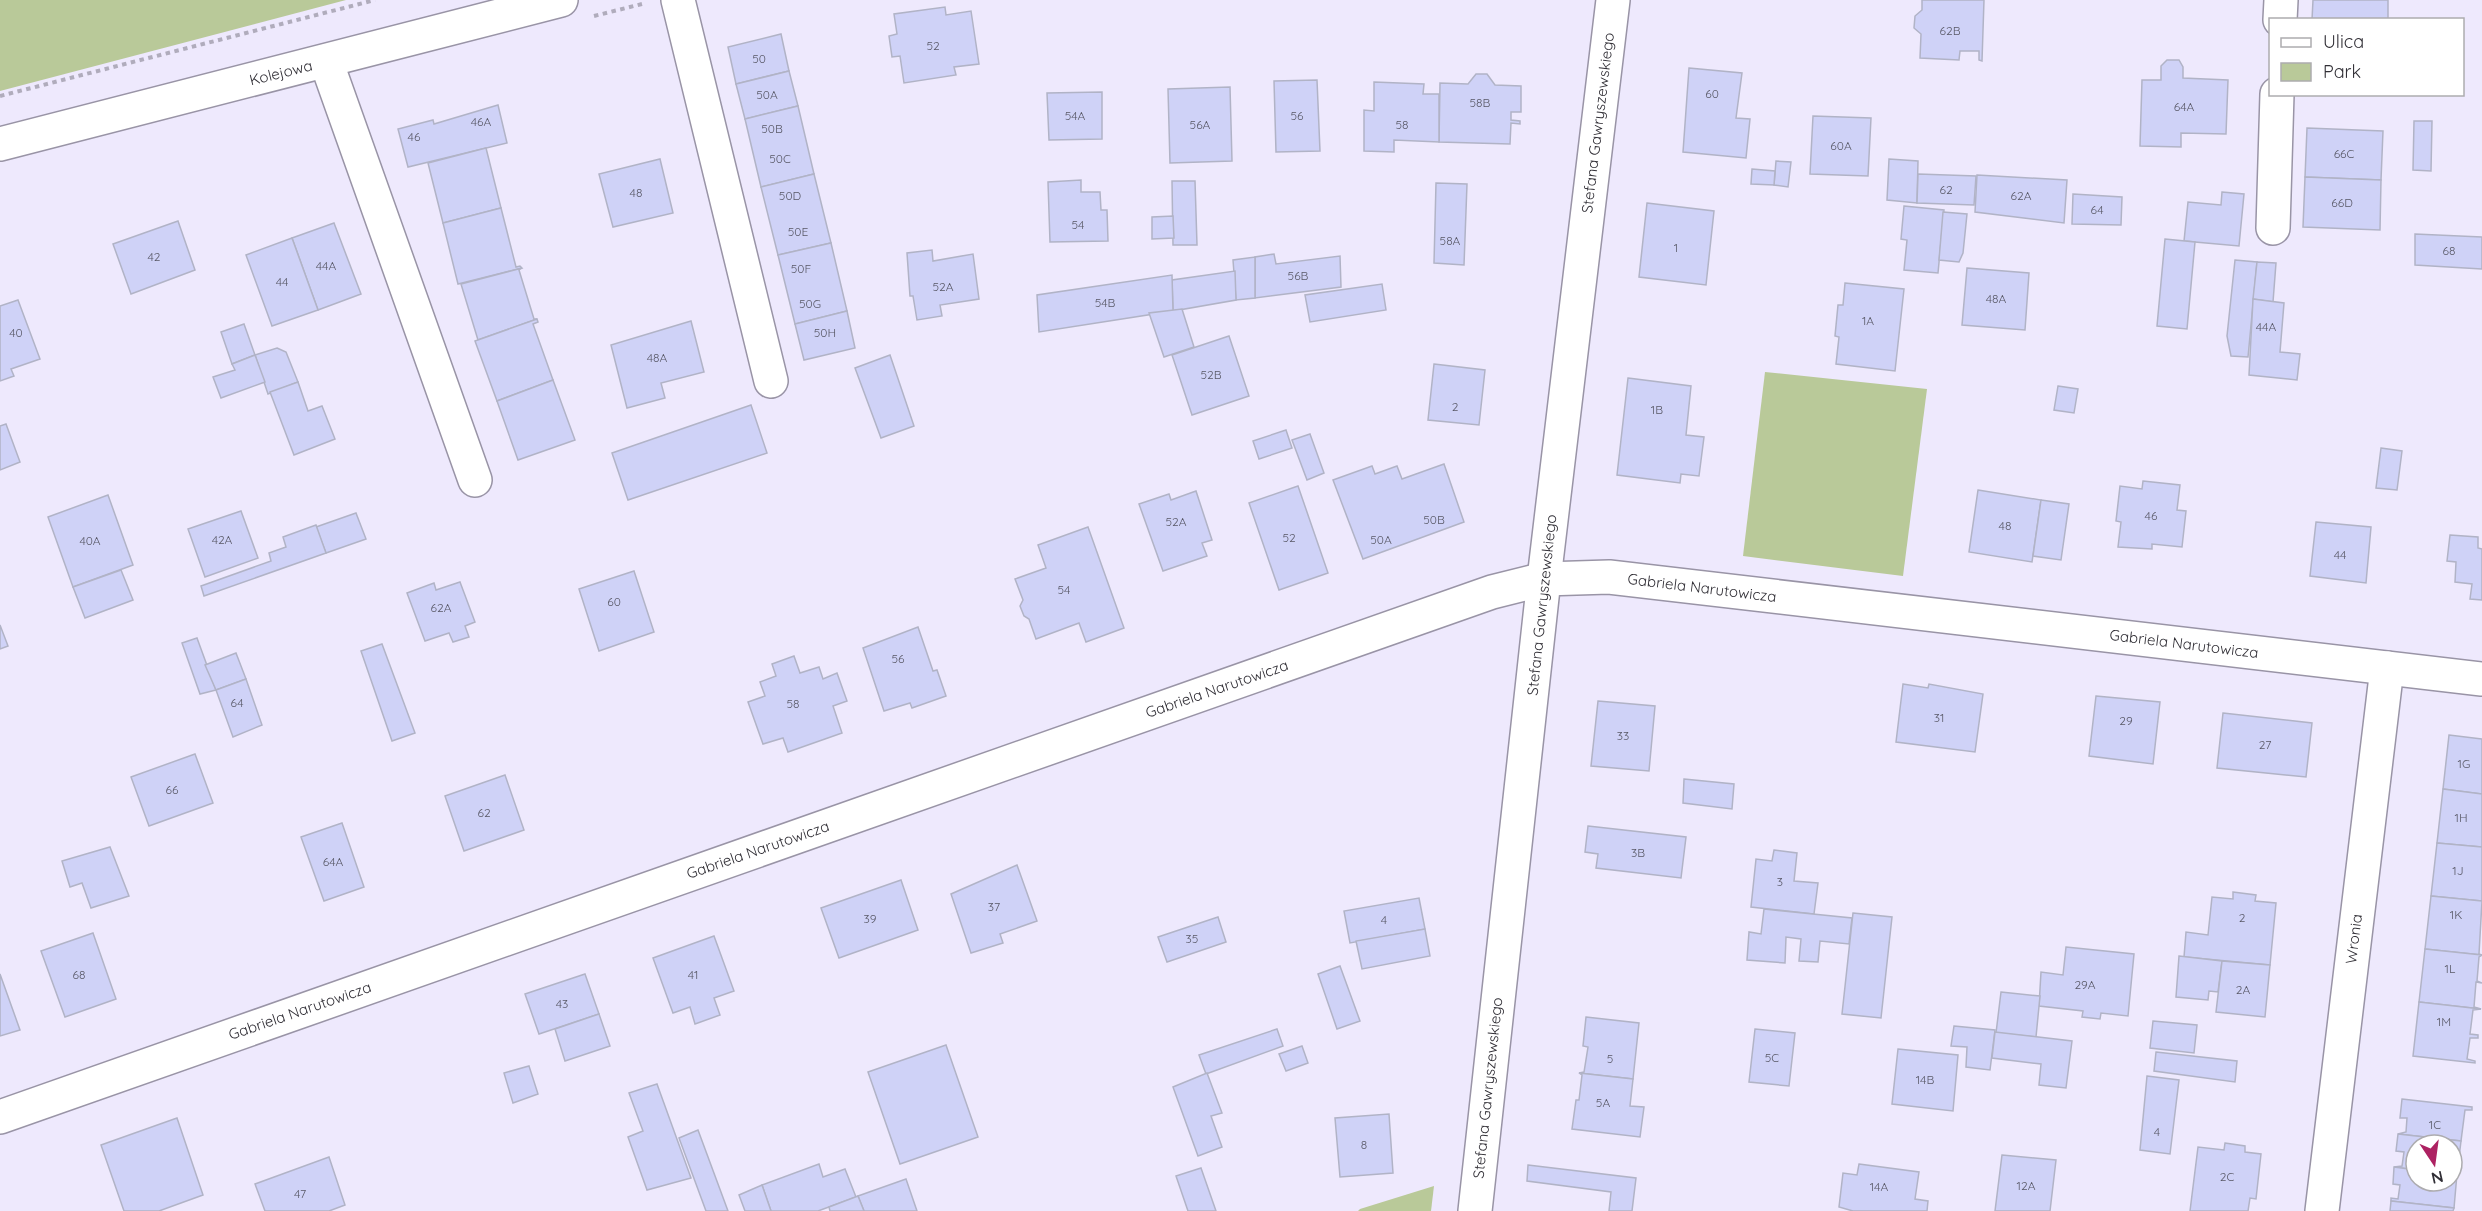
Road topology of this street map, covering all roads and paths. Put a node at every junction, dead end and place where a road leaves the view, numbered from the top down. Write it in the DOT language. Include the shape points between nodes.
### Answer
graph roads {
  1 [pos="375,0"];
  2 [pos="561,0"];
  3 [pos="678,0"];
  4 [pos="1612,0"];
  5 [pos="2281,0"];
  6 [pos="2280,18"];
  7 [pos="326,61"];
  8 [pos="0,96"];
  9 [pos="2277,96"];
  10 [pos="0,144"];
  11 [pos="2273,228"];
  12 [pos="771,381"];
  13 [pos="475,480"];
  14 [pos="1544,579"];
  15 [pos="2387,668"];
  16 [pos="2482,678"];
  17 [pos="0,1117"];
  18 [pos="1474,1211"];
  19 [pos="2322,1211"];
  1 -- 8 [label="path"];
  2 -- 7 [label="street, Kolejowa"];
  3 -- 12 [label="street"];
  4 -- 14 [label="street, Stefana Gawryszewskiego"];
  5 -- 6 [label="street"];
  7 -- 10 [label="street, Kolejowa"];
  7 -- 13 [label="street"];
  9 -- 11 [label="street"];
  14 -- 15 [label="street, Gabriela Narutowicza" via="1609,577"];
  14 -- 17 [label="street, Gabriela Narutowicza" via="1492,592"];
  14 -- 18 [label="street, Stefana Gawryszewskiego"];
  15 -- 16 [label="street, Gabriela Narutowicza"];
  15 -- 19 [label="street, Wronia"];
}
